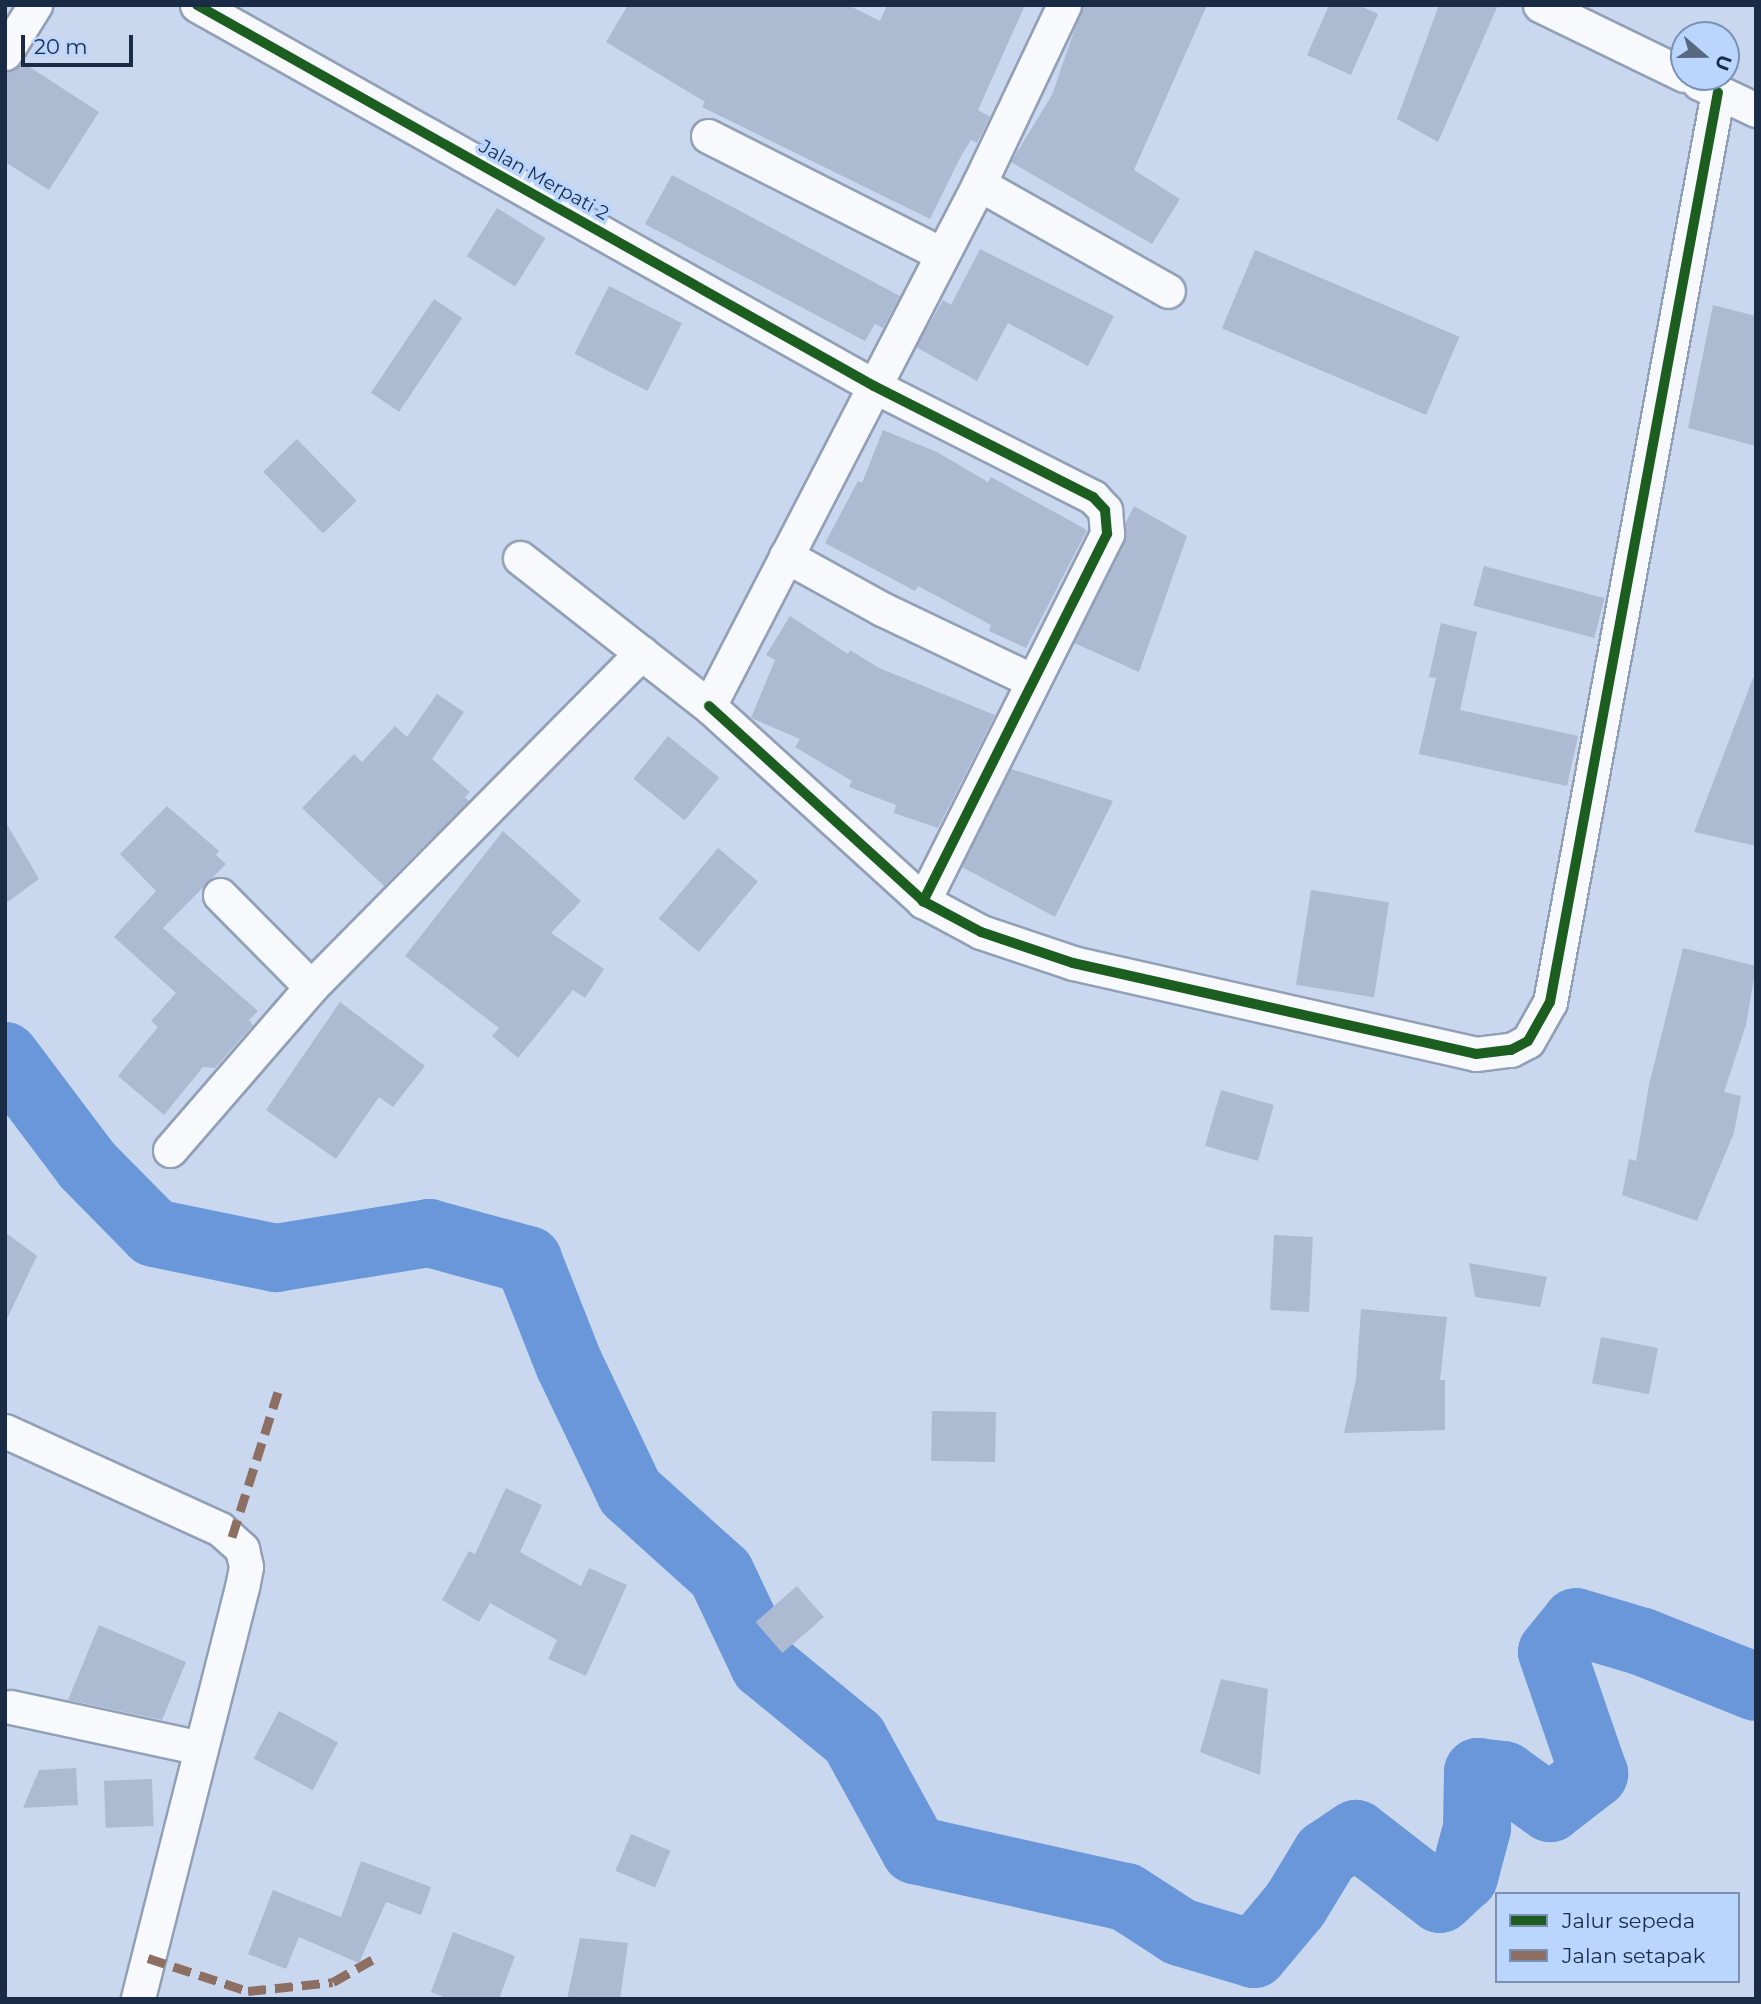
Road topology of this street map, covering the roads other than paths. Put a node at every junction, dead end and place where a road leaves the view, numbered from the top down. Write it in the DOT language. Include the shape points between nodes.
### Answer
graph roads {
  1 [pos="35,5"];
  2 [pos="197,5"];
  3 [pos="1064,5"];
  4 [pos="1539,5"];
  5 [pos="5,53"];
  6 [pos="1670,68"];
  7 [pos="1718,92"];
  8 [pos="1756,110"];
  9 [pos="708,136"];
  10 [pos="979,184"];
  11 [pos="942,254"];
  12 [pos="1168,291"];
  13 [pos="874,386"];
  14 [pos="786,556"];
  15 [pos="520,558"];
  16 [pos="642,653"];
  17 [pos="1031,680"];
  18 [pos="709,706"];
  19 [pos="220,895"];
  20 [pos="923,901"];
  21 [pos="312,987"];
  22 [pos="170,1150"];
  23 [pos="5,1431"];
  24 [pos="11,1707"];
  25 [pos="201,1748"];
  26 [pos="138,1999"];
  1 -- 5 [label="street"];
  2 -- 13 [label="street, Jalan Merpati 2"];
  3 -- 10 [label="street"];
  4 -- 6 [label="street"];
  7 -- 8 [label="street"];
  7 -- 20 [label="street" via="1550,1002 1528,1041 1511,1050 1476,1054 1073,963 981,932"];
  9 -- 11 [label="street"];
  10 -- 11 [label="street"];
  10 -- 12 [label="street"];
  11 -- 13 [label="street"];
  13 -- 14 [label="street"];
  13 -- 17 [label="street, Jalan Merpati 2" via="1093,497 1105,510 1107,534"];
  14 -- 17 [label="street"];
  14 -- 18 [label="street"];
  15 -- 16 [label="street"];
  16 -- 18 [label="street"];
  16 -- 21 [label="street"];
  17 -- 20 [label="street, Jalan Merpati 2"];
  18 -- 20 [label="street"];
  19 -- 21 [label="street"];
  21 -- 22 [label="street" via="181,1132"];
  23 -- 25 [label="street" via="220,1529 242,1549 246,1567 243,1587"];
  24 -- 25 [label="street"];
  25 -- 26 [label="street"];
}
